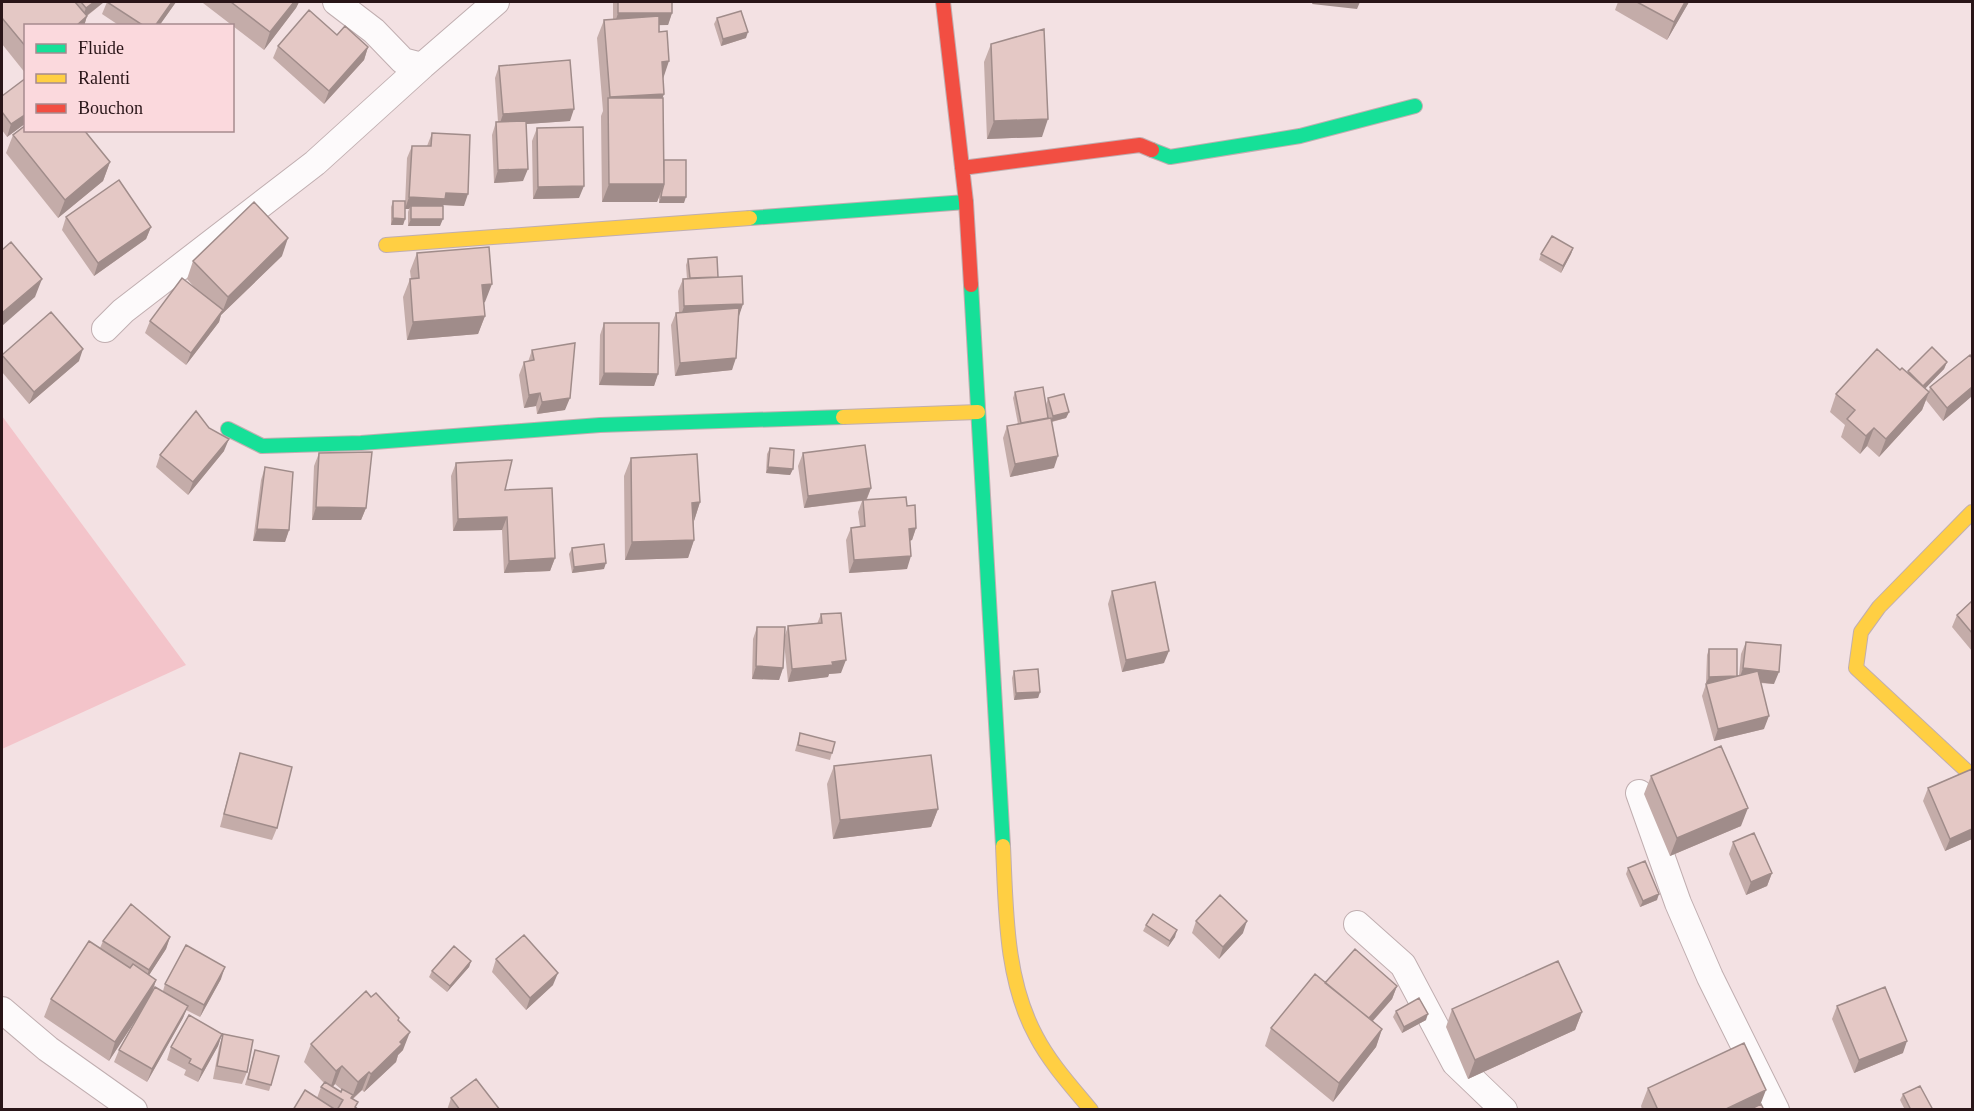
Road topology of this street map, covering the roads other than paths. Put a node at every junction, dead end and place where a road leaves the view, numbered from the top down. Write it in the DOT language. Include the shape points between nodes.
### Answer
graph roads {
  1 [pos="336,2"];
  2 [pos="496,2"];
  3 [pos="943,2"];
  4 [pos="422,66"];
  5 [pos="1415,106"];
  6 [pos="962,168"];
  7 [pos="966,202"];
  8 [pos="386,245"];
  9 [pos="105,329"];
  10 [pos="978,412"];
  11 [pos="228,429"];
  12 [pos="1972,512"];
  13 [pos="1972,776"];
  14 [pos="1639,793"];
  15 [pos="1357,924"];
  16 [pos="2,1010"];
  17 [pos="135,1110"];
  18 [pos="1091,1110"];
  19 [pos="1504,1110"];
  20 [pos="1776,1110"];
  1 -- 4 [label="street" via="403,61"];
  2 -- 4 [label="street"];
  3 -- 6 [label="street"];
  4 -- 9 [label="street" via="315,163"];
  5 -- 6 [label="street" via="1299,136 1170,157 1140,145"];
  6 -- 7 [label="street"];
  7 -- 8 [label="street"];
  7 -- 10 [label="street"];
  10 -- 11 [label="street" via="600,425 261,446"];
  10 -- 18 [label="street" via="1008,939 1019,990 1036,1036"];
  12 -- 13 [label="street" via="1861,632 1856,668"];
  14 -- 20 [label="street" via="1705,967"];
  15 -- 19 [label="street" via="1403,965 1455,1063"];
  16 -- 17 [label="street" via="48,1049"];
}
